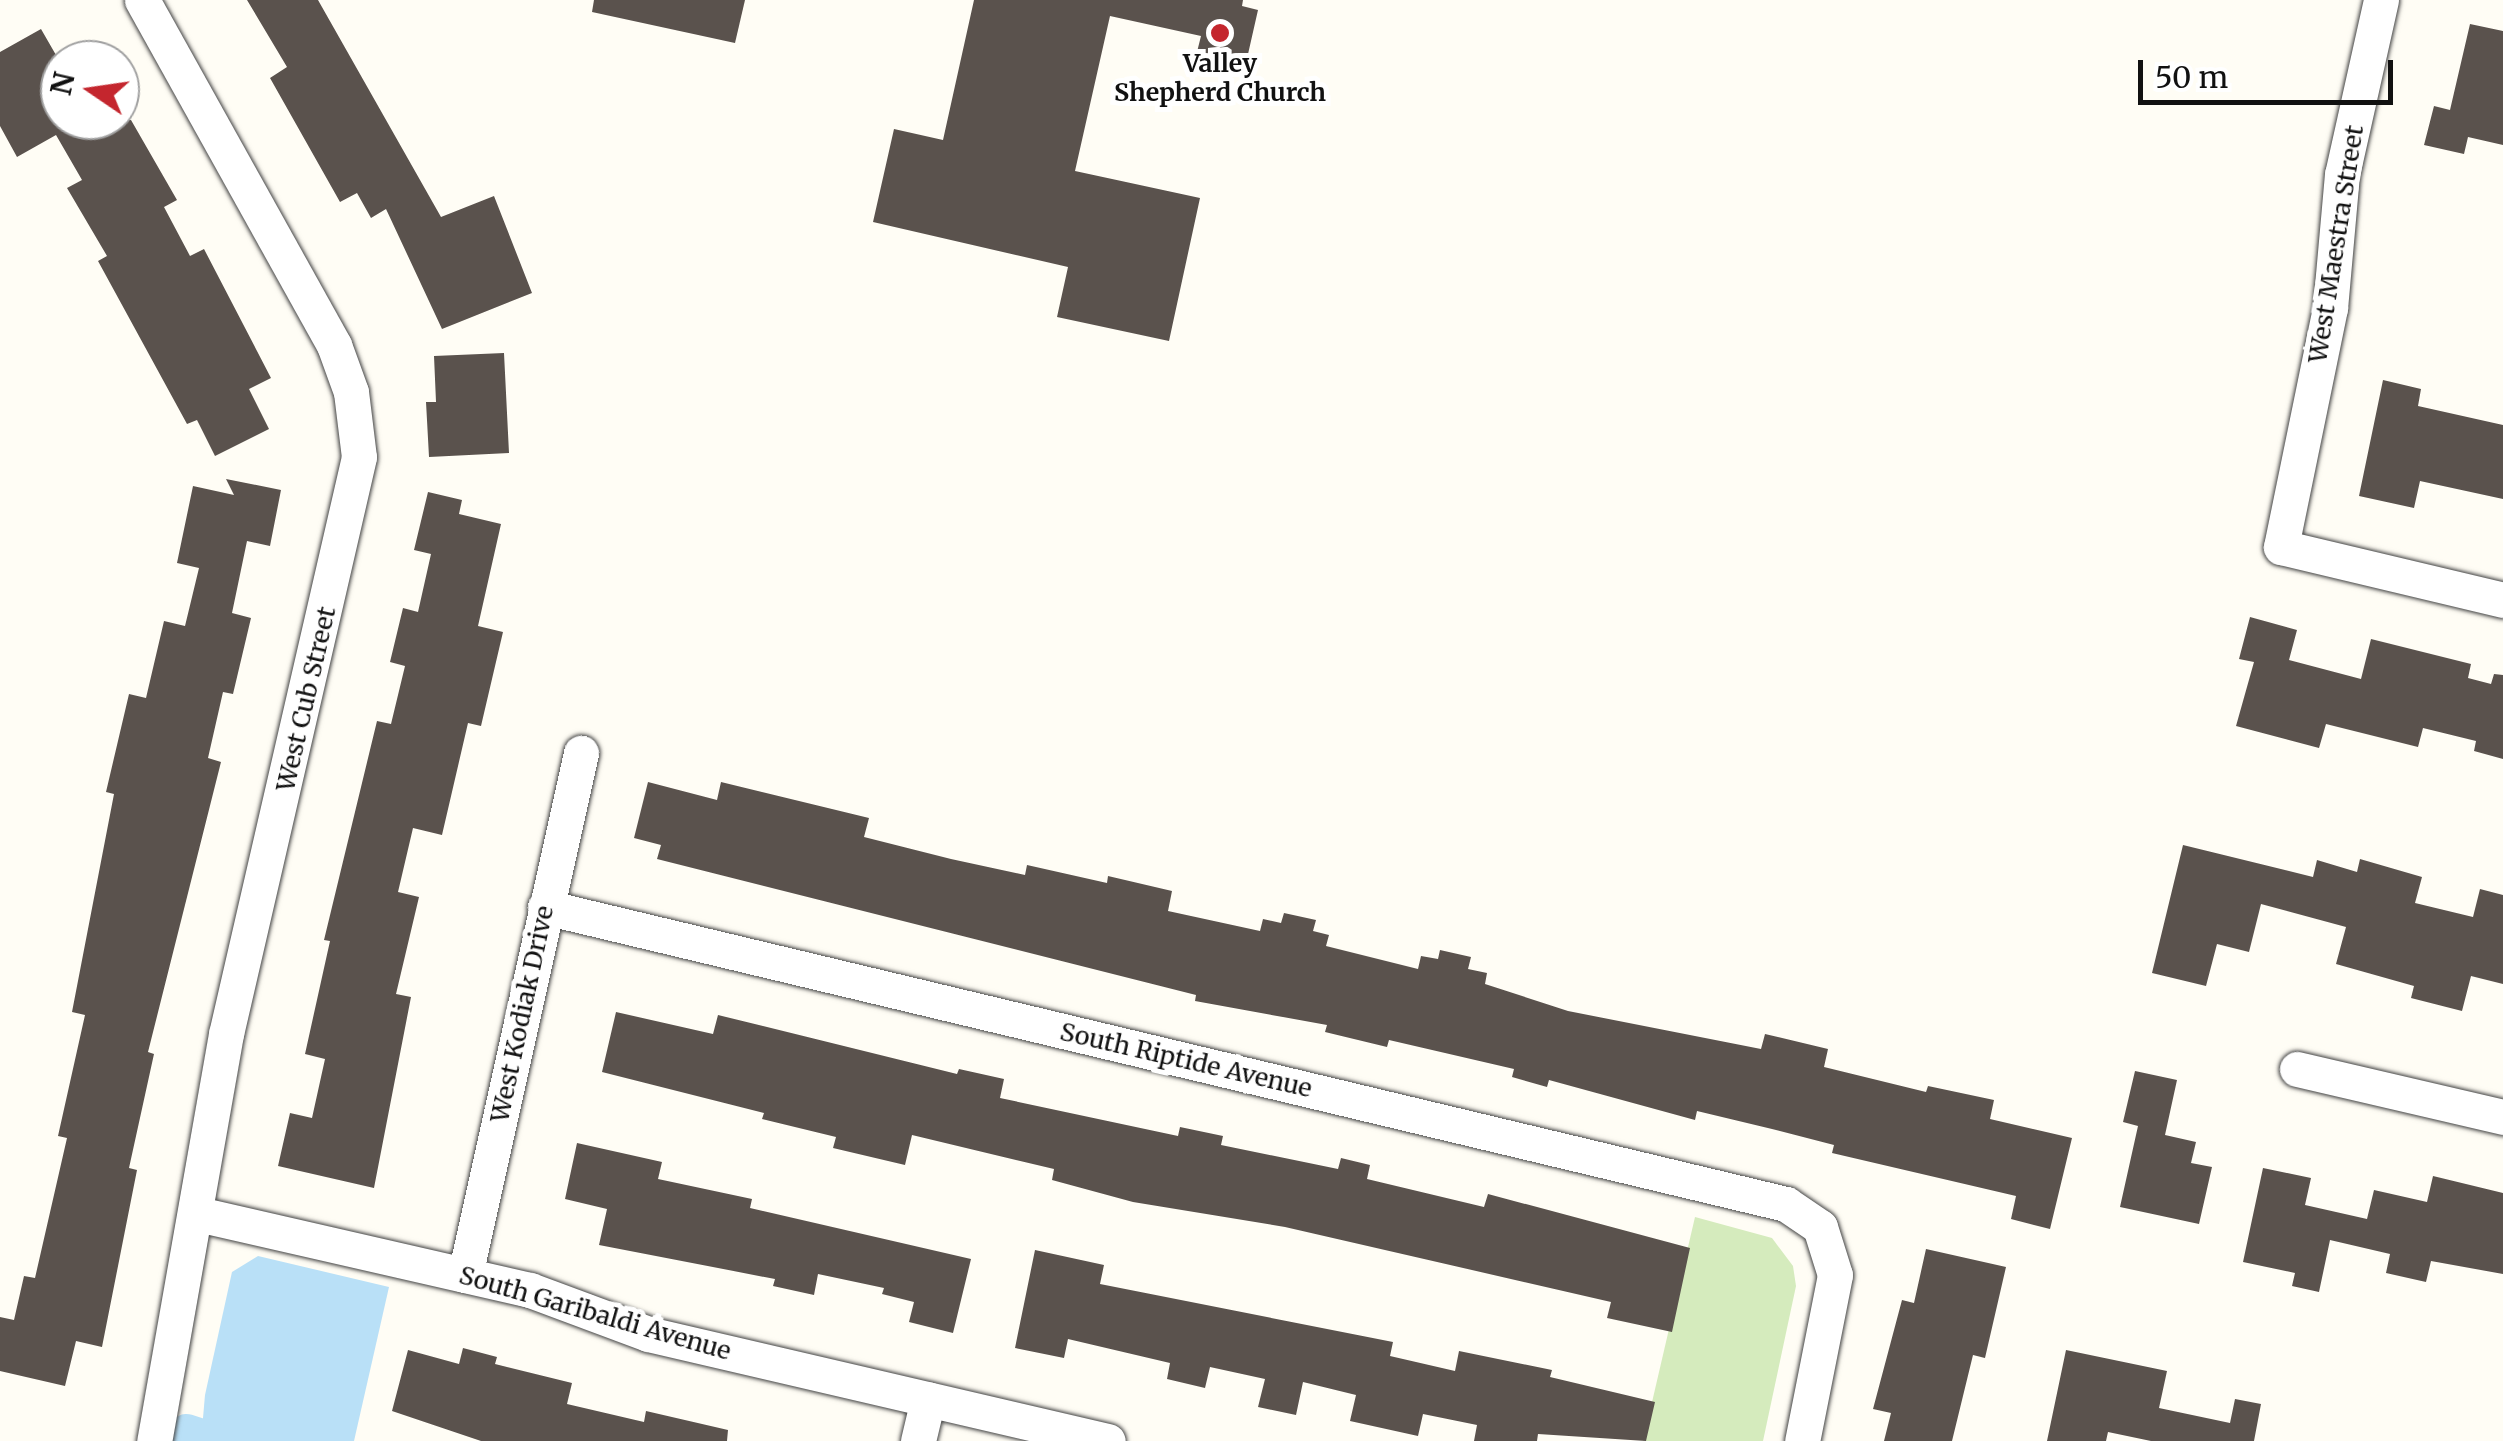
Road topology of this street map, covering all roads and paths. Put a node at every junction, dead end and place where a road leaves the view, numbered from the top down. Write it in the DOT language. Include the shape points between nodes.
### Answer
graph roads {
  1 [pos="142,0"];
  2 [pos="2381,0"];
  3 [pos="2503,600"];
  4 [pos="581,754"];
  5 [pos="545,908"];
  6 [pos="2297,1069"];
  7 [pos="2503,1117"];
  8 [pos="198,1214"];
  9 [pos="464,1275"];
  10 [pos="928,1399"];
  11 [pos="154,1441"];
  12 [pos="918,1441"];
  13 [pos="1108,1441"];
  14 [pos="1802,1441"];
  1 -- 8 [label="street, West Cub Street" via="334,345 351,392 359,457 226,1034"];
  2 -- 3 [label="street, West Maestra Street" via="2342,174 2330,308 2282,547"];
  4 -- 5 [label="street, West Kodiak Drive"];
  5 -- 9 [label="street, West Kodiak Drive"];
  5 -- 14 [label="street, South Riptide Avenue" via="1786,1204 1820,1228 1836,1275"];
  6 -- 7 [label="street"];
  8 -- 9 [label="street, South Garibaldi Avenue"];
  8 -- 11 [label="street, West Cub Street"];
  9 -- 10 [label="street, South Garibaldi Avenue" via="530,1290 648,1334"];
  10 -- 12 [label="street"];
  10 -- 13 [label="street, South Garibaldi Avenue"];
}
